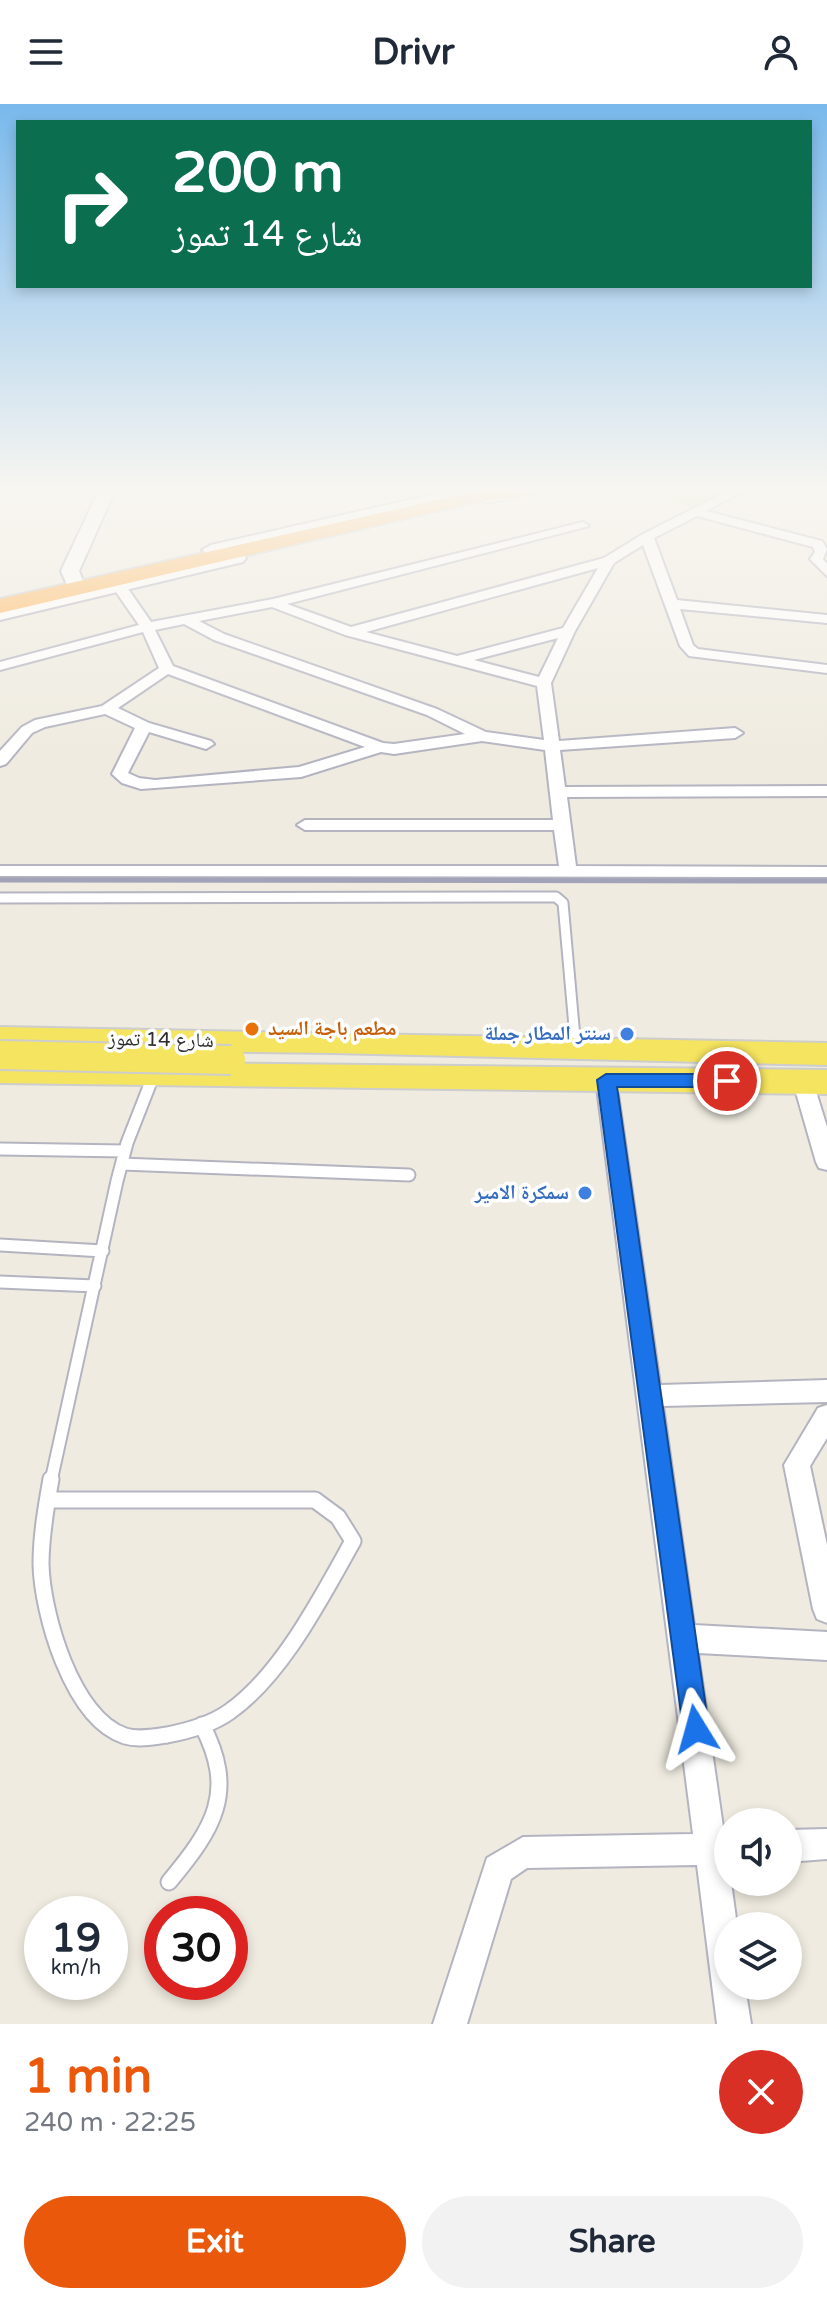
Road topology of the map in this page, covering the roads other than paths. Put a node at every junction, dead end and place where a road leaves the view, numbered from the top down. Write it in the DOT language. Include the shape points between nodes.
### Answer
graph roads {
  1 [pos="73,578"];
  2 [pos="89,578"];
  3 [pos="137,578"];
  4 [pos="375,578"];
  5 [pos="548,578"];
  6 [pos="599,578"];
  7 [pos="662,578"];
  8 [pos="74,581"];
  9 [pos="123,581"];
  10 [pos="0,598"];
  11 [pos="273,603"];
  12 [pos="672,604"];
  13 [pos="0,606"];
  14 [pos="0,614"];
  15 [pos="185,619"];
  16 [pos="827,619"];
  17 [pos="147,627"];
  18 [pos="568,631"];
  19 [pos="350,632"];
  20 [pos="458,660"];
  21 [pos="0,666"];
  22 [pos="167,669"];
  23 [pos="827,669"];
  24 [pos="544,683"];
  25 [pos="107,709"];
  26 [pos="144,726"];
  27 [pos="735,733"];
  28 [pos="482,736"];
  29 [pos="206,744"];
  30 [pos="552,746"];
  31 [pos="380,747"];
  32 [pos="1,762"];
  33 [pos="827,791"];
  34 [pos="558,792"];
  35 [pos="305,825"];
  36 [pos="562,825"];
  37 [pos="0,871"];
  38 [pos="568,872"];
  39 [pos="827,872"];
  40 [pos="0,898"];
  41 [pos="0,1038"];
  42 [pos="71,1039"];
  43 [pos="576,1049"];
  44 [pos="827,1054"];
  45 [pos="0,1055"];
  46 [pos="0,1072"];
  47 [pos="62,1073"];
  48 [pos="154,1074"];
  49 [pos="606,1080"];
  50 [pos="757,1081"];
  51 [pos="815,1082"];
  52 [pos="0,1149"];
  53 [pos="123,1158"];
  54 [pos="827,1162"];
  55 [pos="409,1175"];
  56 [pos="0,1245"];
  57 [pos="103,1251"];
  58 [pos="0,1282"];
  59 [pos="95,1286"];
  60 [pos="827,1391"];
  61 [pos="649,1396"];
  62 [pos="827,1416"];
  63 [pos="48,1500"];
  64 [pos="827,1609"];
  65 [pos="683,1638"];
  66 [pos="827,1646"];
  67 [pos="202,1725"];
  68 [pos="714,1810"];
  69 [pos="827,1844"];
  70 [pos="802,1845"];
  71 [pos="714,1849"];
  72 [pos="169,1882"];
  73 [pos="731,2000"];
  74 [pos="450,2024"];
  75 [pos="734,2024"];
  1 -- 8 [label="main road"];
  2 -- 8 [label="main road"];
  3 -- 9 [label="highway"];
  4 -- 11 [label="street"];
  5 -- 19 [label="street"];
  6 -- 18 [label="street"];
  7 -- 12 [label="street"];
  8 -- 10 [label="main road"];
  9 -- 13 [label="highway"];
  9 -- 14 [label="main road"];
  9 -- 17 [label="street"];
  11 -- 15 [label="street"];
  11 -- 19 [label="street"];
  12 -- 16 [label="street"];
  12 -- 23 [label="street" via="694,653"];
  15 -- 17 [label="street"];
  15 -- 28 [label="street" via="219,637 432,712"];
  17 -- 21 [label="street"];
  17 -- 22 [label="street"];
  18 -- 20 [label="street"];
  18 -- 24 [label="street"];
  19 -- 20 [label="street"];
  20 -- 24 [label="street"];
  22 -- 25 [label="street"];
  22 -- 31 [label="street"];
  24 -- 30 [label="street"];
  25 -- 26 [label="street"];
  25 -- 32 [label="street" via="40,723 27,730"];
  26 -- 29 [label="street"];
  26 -- 31 [label="street" via="120,774 155,785 301,772"];
  27 -- 30 [label="street"];
  28 -- 30 [label="street"];
  28 -- 31 [label="street"];
  30 -- 34 [label="street"];
  33 -- 34 [label="street"];
  34 -- 36 [label="street"];
  35 -- 36 [label="street"];
  36 -- 38 [label="street"];
  37 -- 38 [label="street"];
  38 -- 39 [label="street"];
  40 -- 43 [label="lane" via="556,897 563,903"];
  41 -- 42 [label="main road, شارع 14 تموز"];
  42 -- 43 [label="main road, شارع 14 تموز"];
  42 -- 47 [label="main road" via="78,1044 78,1053"];
  43 -- 44 [label="main road, شارع 14 تموز"];
  45 -- 50 [label="main road, bridge" via="638,1061 686,1065"];
  46 -- 47 [label="main road"];
  47 -- 48 [label="main road"];
  48 -- 49 [label="main road"];
  48 -- 53 [label="lane"];
  49 -- 50 [label="main road"];
  49 -- 61 [label="street"];
  50 -- 51 [label="main road"];
  51 -- 54 [label="street"];
  52 -- 53 [label="lane"];
  53 -- 55 [label="lane"];
  53 -- 57 [label="lane"];
  56 -- 57 [label="lane"];
  57 -- 59 [label="lane"];
  58 -- 59 [label="lane"];
  59 -- 63 [label="lane"];
  60 -- 61 [label="street"];
  61 -- 65 [label="street"];
  62 -- 64 [label="street" via="797,1465"];
  63 -- 67 [label="lane" via="41,1565 49,1617 72,1683 98,1719 125,1736 172,1735"];
  63 -- 67 [label="lane" via="315,1500 345,1523 353,1541 265,1678 230,1711"];
  65 -- 66 [label="street"];
  65 -- 68 [label="street"];
  67 -- 72 [label="lane" via="219,1765 217,1802 203,1842"];
  69 -- 70 [label="street"];
  71 -- 74 [label="street" via="523,1853 498,1869"];
  73 -- 75 [label="street"];
}
